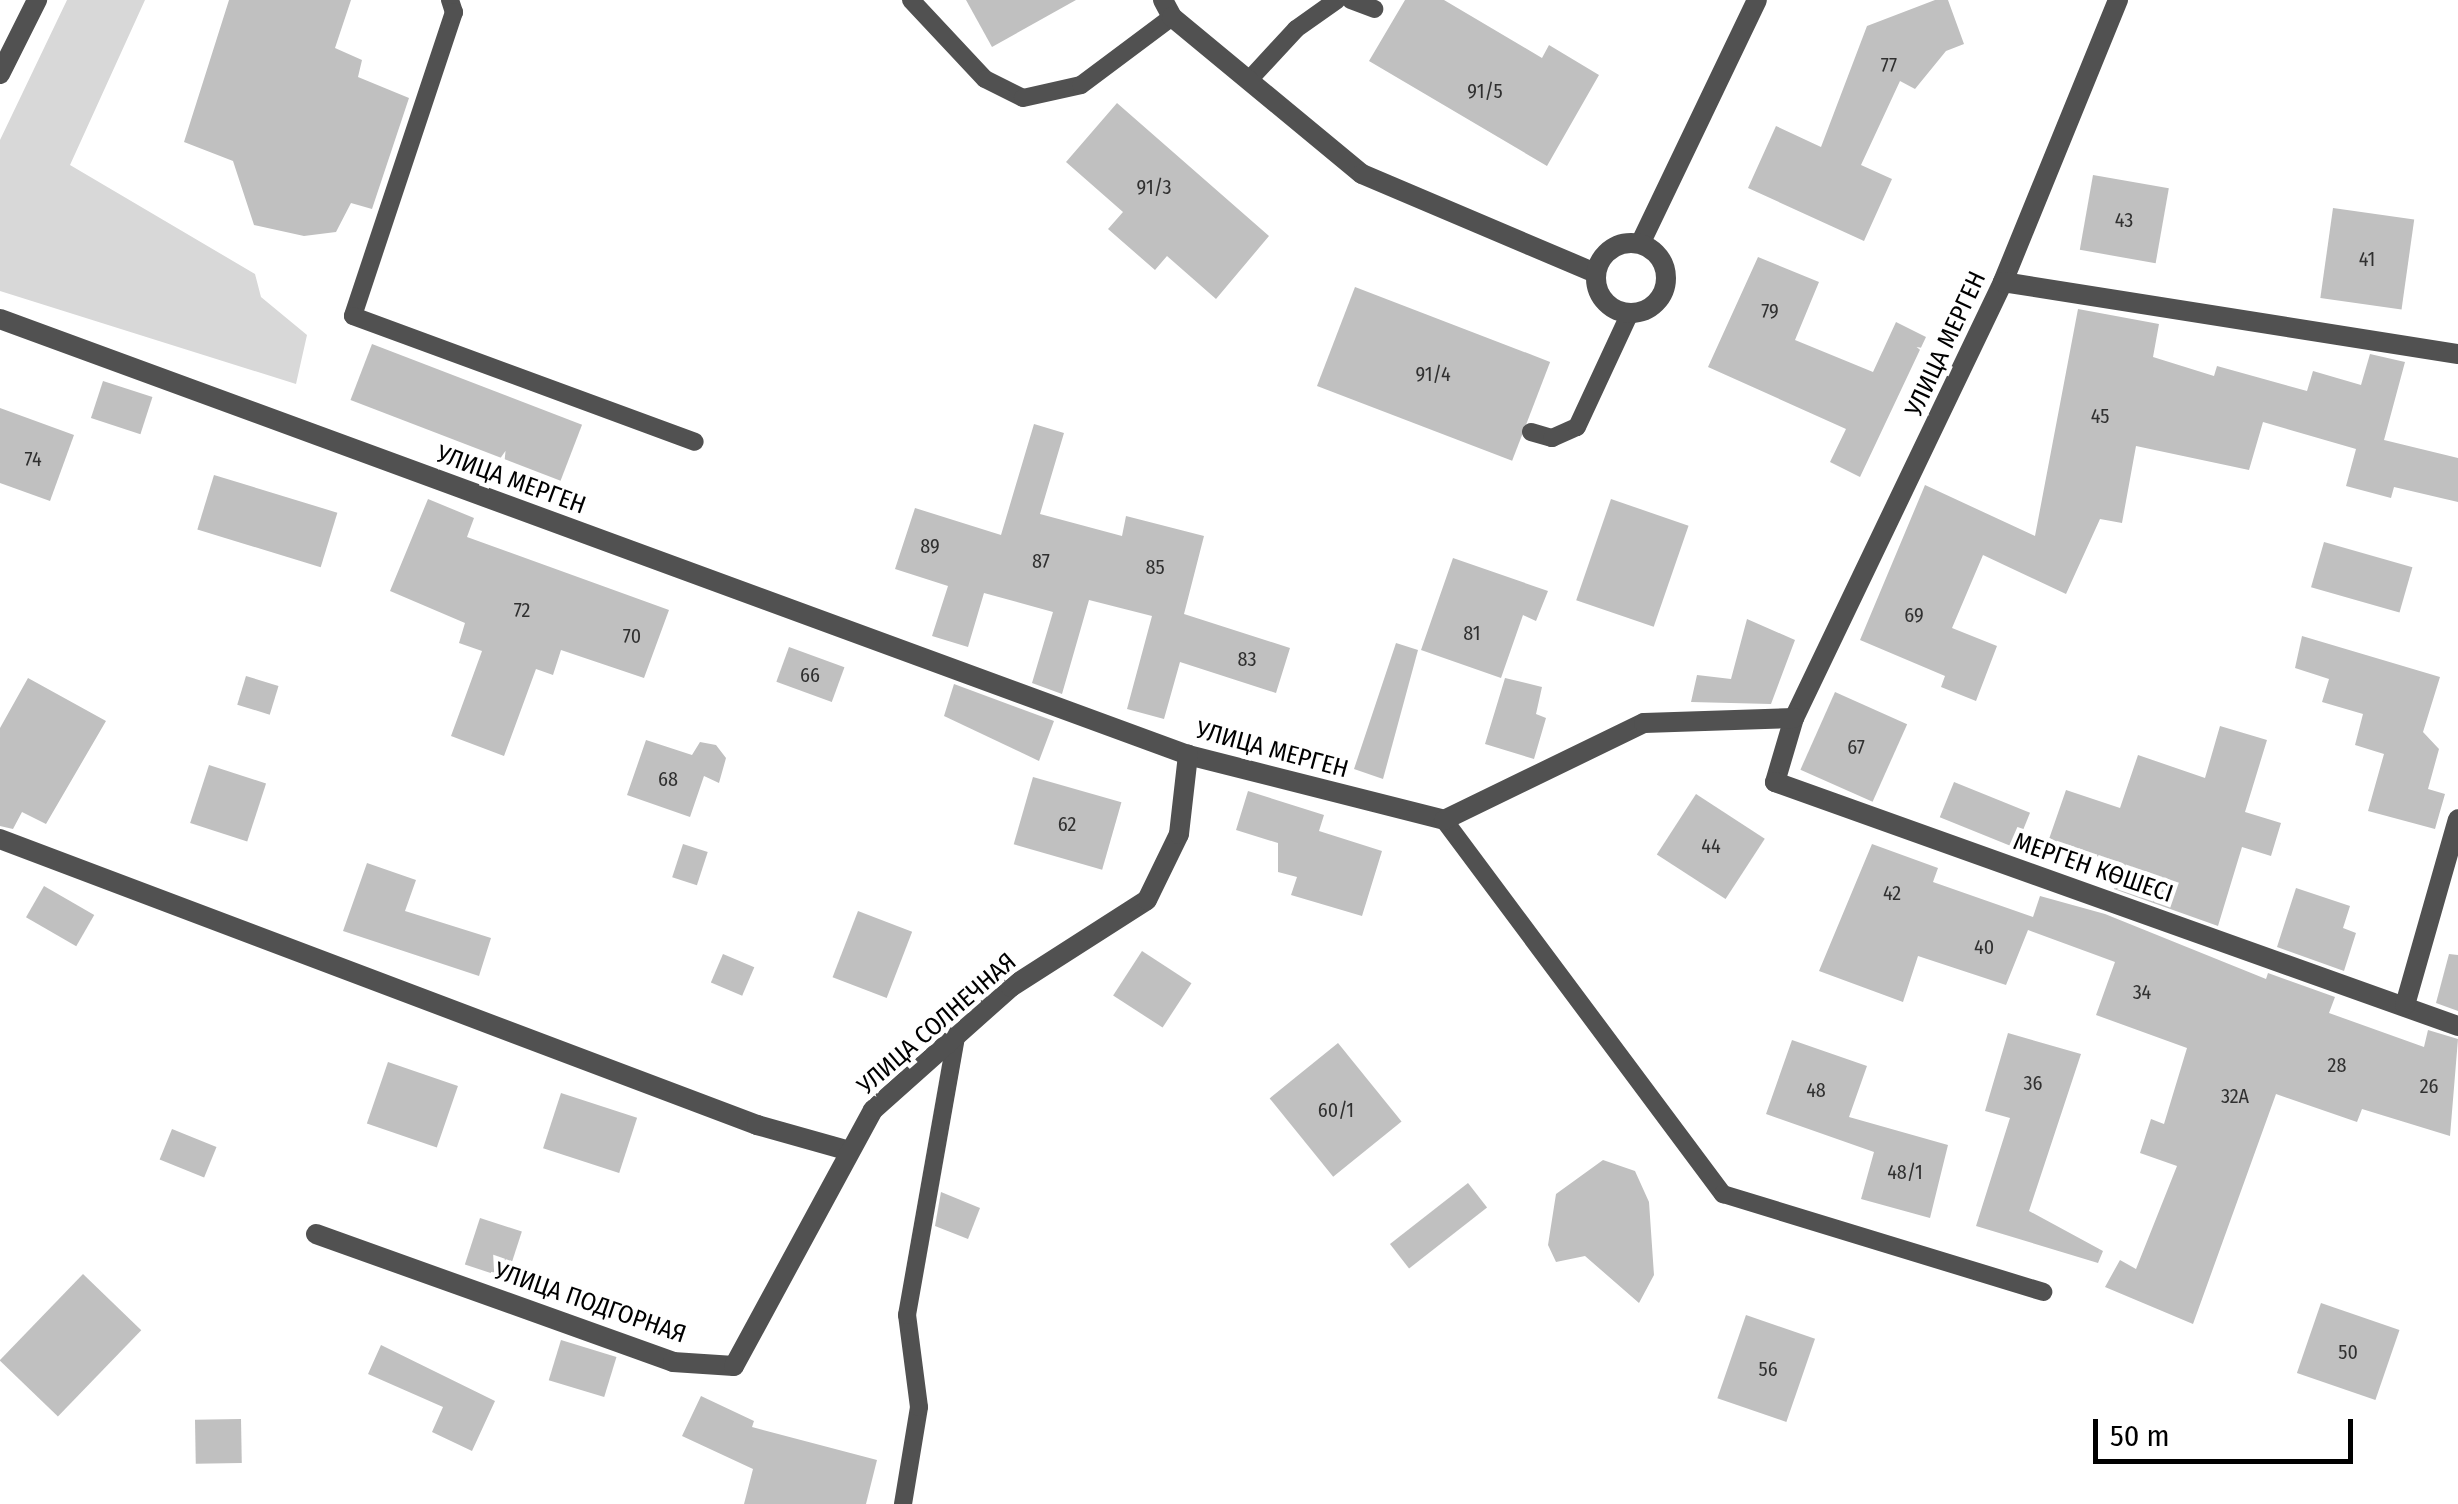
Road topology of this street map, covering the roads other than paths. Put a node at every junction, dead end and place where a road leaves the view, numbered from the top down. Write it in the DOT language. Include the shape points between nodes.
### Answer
graph roads {
  1 [pos="37,0"];
  2 [pos="450,0"];
  3 [pos="910,0"];
  4 [pos="1337,0"];
  5 [pos="1351,0"];
  6 [pos="1757,0"];
  7 [pos="2118,0"];
  8 [pos="1168,8"];
  9 [pos="1374,9"];
  10 [pos="0,74"];
  11 [pos="1250,80"];
  12 [pos="1641,242"];
  13 [pos="1595,273"];
  14 [pos="2004,282"];
  15 [pos="1629,315"];
  16 [pos="0,319"];
  17 [pos="2458,354"];
  18 [pos="1531,432"];
  19 [pos="695,442"];
  20 [pos="1794,718"];
  21 [pos="1188,755"];
  22 [pos="2458,819"];
  23 [pos="1444,820"];
  24 [pos="0,839"];
  25 [pos="2405,1005"];
  26 [pos="2458,1026"];
  27 [pos="956,1038"];
  28 [pos="846,1150"];
  29 [pos="316,1234"];
  30 [pos="2043,1292"];
  31 [pos="903,1504"];
  1 -- 10 [label="street"];
  2 -- 19 [label="lane" via="454,12 353,316"];
  3 -- 8 [label="lane" via="985,79 1023,98 1081,85"];
  4 -- 11 [label="lane" via="1296,29"];
  5 -- 9 [label="lane"];
  6 -- 12 [label="street"];
  7 -- 14 [label="street, УЛИЦА МЕРГЕН"];
  8 -- 11 [label="street"];
  11 -- 13 [label="street" via="1362,174"];
  12 -- 13 [label="street" via="1620,243"];
  12 -- 15 [label="street" via="1667,272 1664,292 1651,308"];
  13 -- 15 [label="street" via="1598,293"];
  14 -- 17 [label="street"];
  14 -- 20 [label="street, УЛИЦА МЕРГЕН"];
  15 -- 18 [label="lane" via="1577,427 1552,438"];
  16 -- 21 [label="street, УЛИЦА МЕРГЕН"];
  20 -- 23 [label="street" via="1644,723"];
  20 -- 25 [label="street, МЕРГЕН КӨШЕСІ" via="1775,782"];
  21 -- 23 [label="street, УЛИЦА МЕРГЕН"];
  21 -- 27 [label="street, УЛИЦА СОЛНЕЧНАЯ" via="1179,834 1147,900 1012,987"];
  22 -- 25 [label="street"];
  23 -- 30 [label="lane" via="1723,1194"];
  24 -- 28 [label="street" via="705,1106"];
  25 -- 26 [label="street, МЕРГЕН КӨШЕСІ"];
  27 -- 28 [label="street, УЛИЦА СОЛНЕЧНАЯ" via="873,1110"];
  27 -- 31 [label="lane" via="907,1316 919,1407"];
  28 -- 29 [label="street, УЛИЦА ПОДГОРНАЯ" via="734,1366 673,1362"];
}
